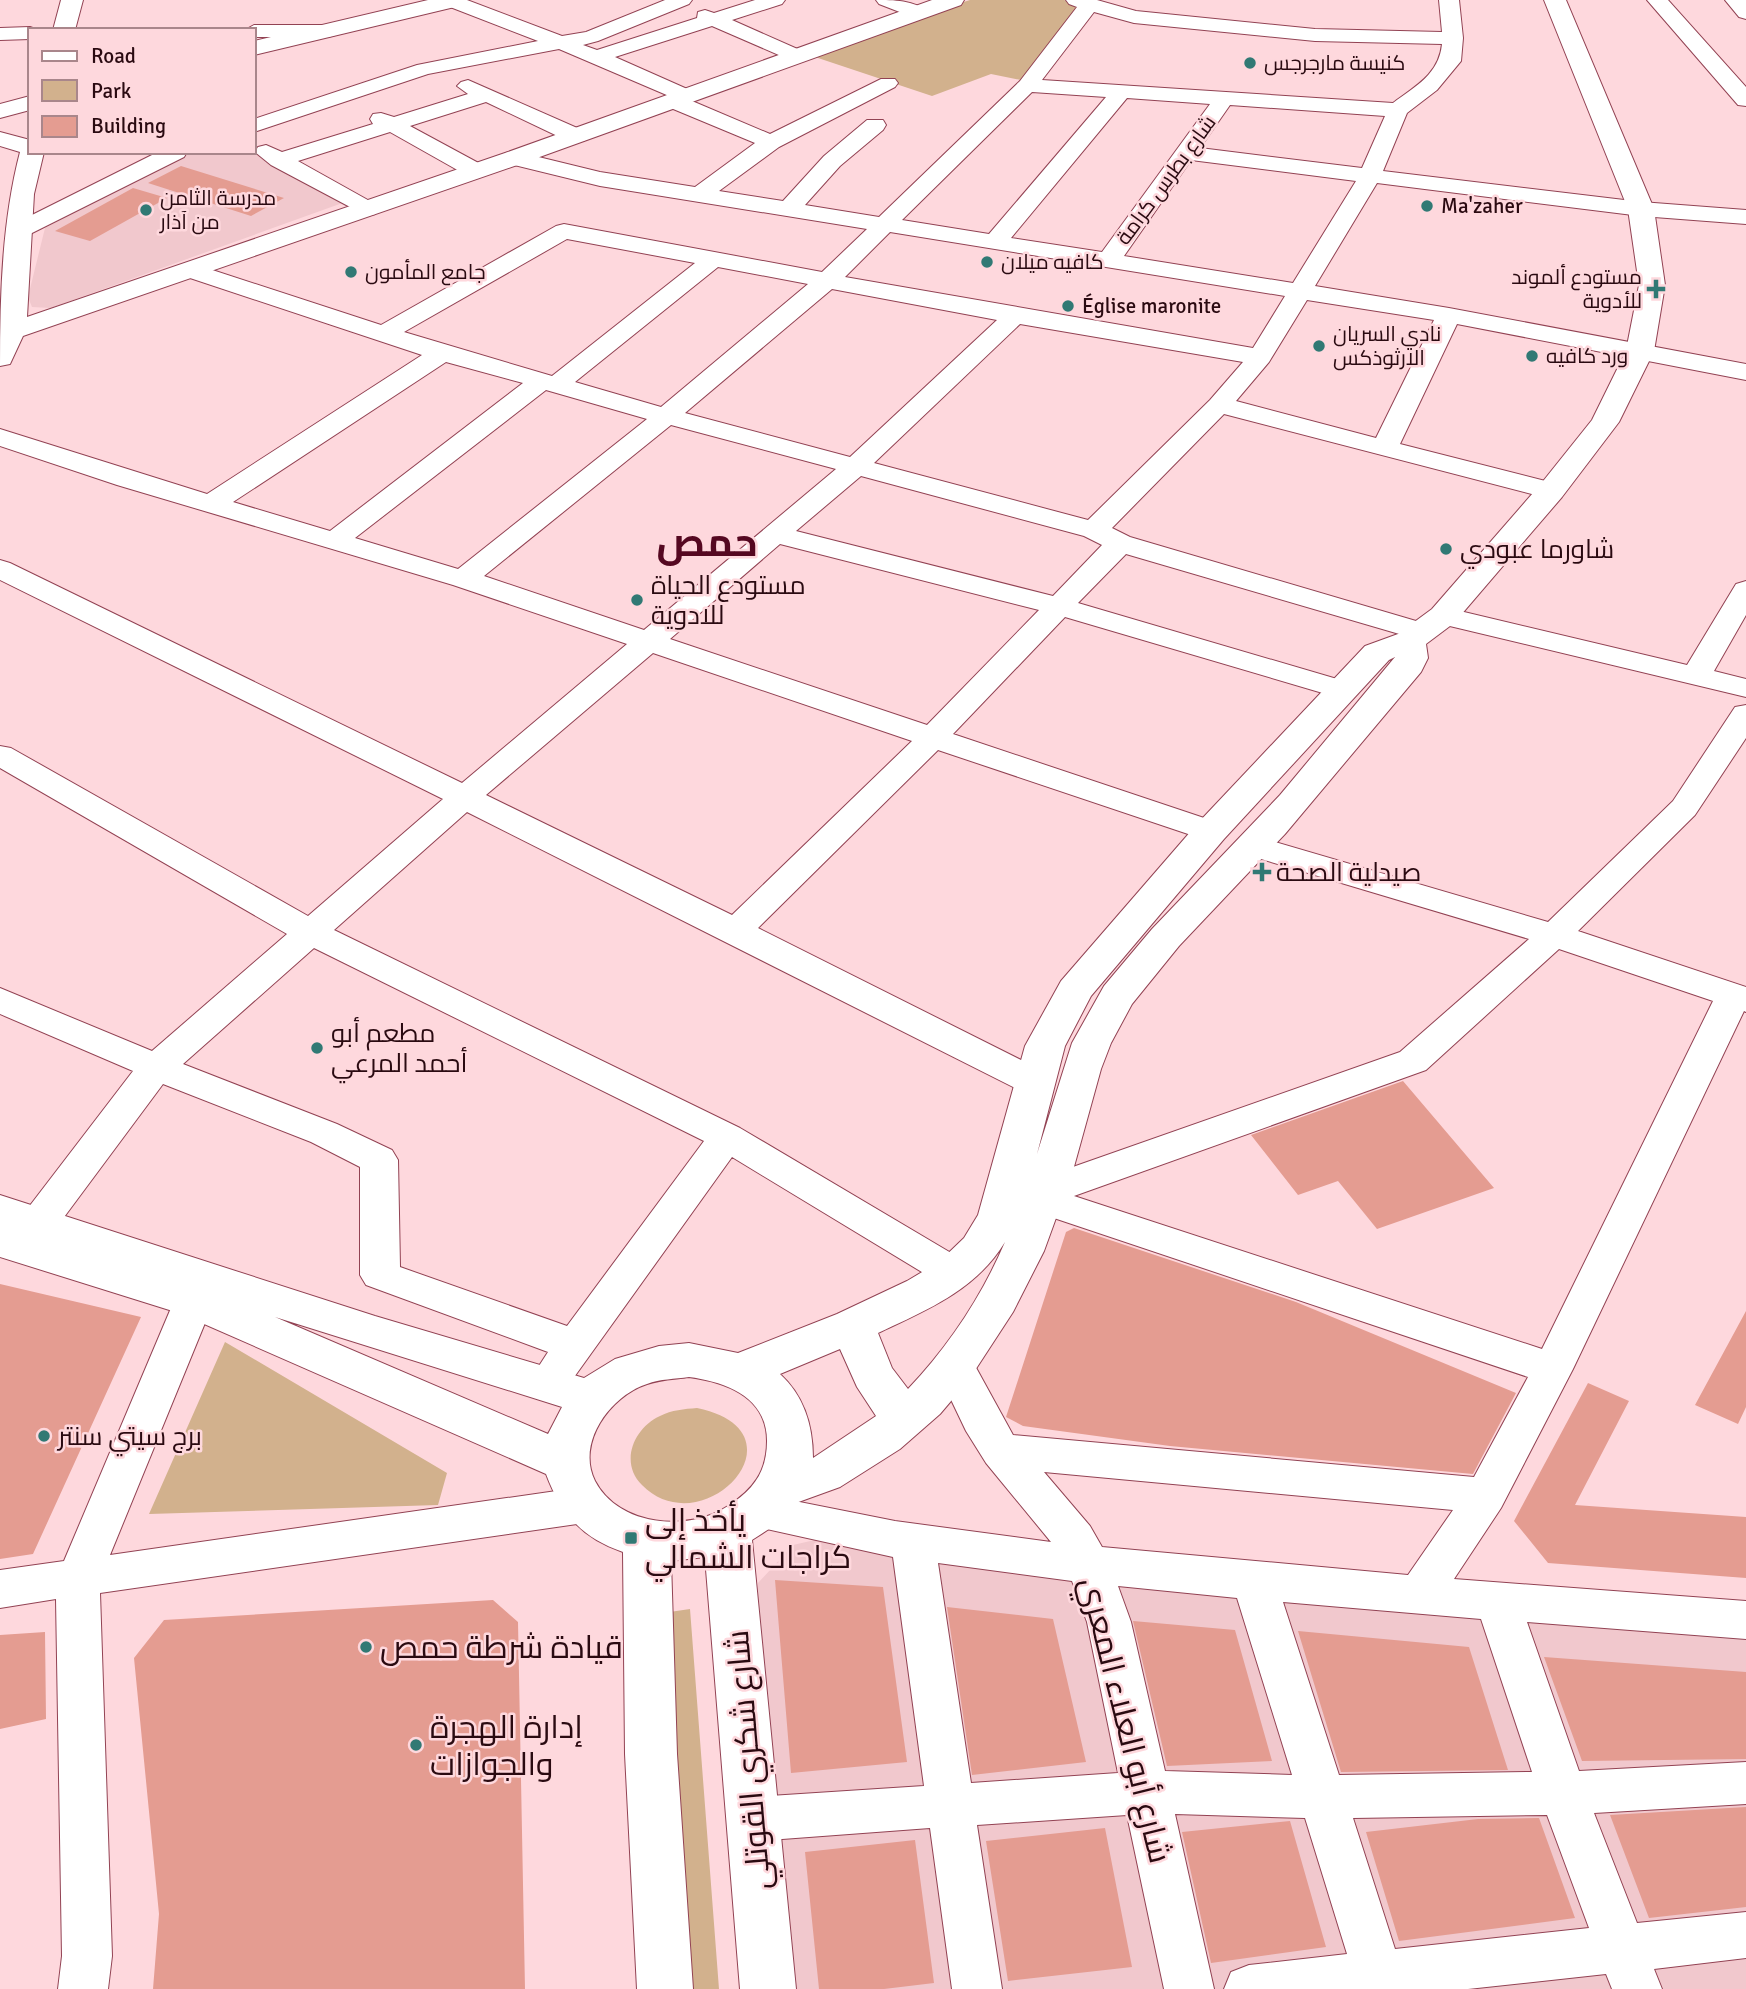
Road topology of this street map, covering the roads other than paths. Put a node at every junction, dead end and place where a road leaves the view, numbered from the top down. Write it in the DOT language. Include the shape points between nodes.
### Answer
graph roads {
  1 [pos="72,0"];
  2 [pos="454,0"];
  3 [pos="775,0"];
  4 [pos="887,0"];
  5 [pos="953,0"];
  6 [pos="1449,0"];
  7 [pos="1555,0"];
  8 [pos="1657,0"];
  9 [pos="1735,0"];
  10 [pos="677,1"];
  11 [pos="1082,2"];
  12 [pos="917,12"];
  13 [pos="1746,13"];
  14 [pos="713,20"];
  15 [pos="65,28"];
  16 [pos="256,31"];
  17 [pos="328,31"];
  18 [pos="28,33"];
  19 [pos="0,34"];
  20 [pos="1452,38"];
  21 [pos="563,44"];
  22 [pos="256,48"];
  23 [pos="795,55"];
  24 [pos="597,57"];
  25 [pos="424,69"];
  26 [pos="888,83"];
  27 [pos="1027,85"];
  28 [pos="1121,92"];
  29 [pos="487,95"];
  30 [pos="341,97"];
  31 [pos="680,98"];
  32 [pos="1224,99"];
  33 [pos="1746,100"];
  34 [pos="28,101"];
  35 [pos="0,102"];
  36 [pos="28,102"];
  37 [pos="1398,110"];
  38 [pos="0,111"];
  39 [pos="256,125"];
  40 [pos="392,125"];
  41 [pos="875,125"];
  42 [pos="576,136"];
  43 [pos="0,139"];
  44 [pos="771,142"];
  45 [pos="28,146"];
  46 [pos="256,147"];
  47 [pos="1185,153"];
  48 [pos="32,154"];
  49 [pos="172,154"];
  50 [pos="514,158"];
  51 [pos="279,160"];
  52 [pos="476,171"];
  53 [pos="1370,176"];
  54 [pos="699,195"];
  55 [pos="367,209"];
  56 [pos="789,209"];
  57 [pos="1641,209"];
  58 [pos="1746,217"];
  59 [pos="883,225"];
  60 [pos="20,230"];
  61 [pos="994,243"];
  62 [pos="714,259"];
  63 [pos="1108,261"];
  64 [pos="189,270"];
  65 [pos="828,280"];
  66 [pos="1299,291"];
  67 [pos="1449,315"];
  68 [pos="1015,316"];
  69 [pos="383,334"];
  70 [pos="5,345"];
  71 [pos="1640,351"];
  72 [pos="442,353"];
  73 [pos="1260,357"];
  74 [pos="1746,372"];
  75 [pos="549,383"];
  76 [pos="1219,405"];
  77 [pos="666,416"];
  78 [pos="0,437"];
  79 [pos="1385,447"];
  80 [pos="855,467"];
  81 [pos="1551,491"];
  82 [pos="211,504"];
  83 [pos="774,534"];
  84 [pos="1107,536"];
  85 [pos="334,541"];
  86 [pos="463,579"];
  87 [pos="6,580"];
  88 [pos="1746,590"];
  89 [pos="1058,607"];
  90 [pos="1425,630"];
  91 [pos="647,642"];
  92 [pos="1696,676"];
  93 [pos="1746,688"];
  94 [pos="1343,690"];
  95 [pos="1746,714"];
  96 [pos="931,739"];
  97 [pos="0,755"];
  98 [pos="465,797"];
  99 [pos="1211,831"];
  100 [pos="1253,846"];
  101 [pos="736,931"];
  102 [pos="310,932"];
  103 [pos="1554,934"];
  104 [pos="1740,998"];
  105 [pos="0,1000"];
  106 [pos="156,1067"];
  107 [pos="1034,1082"];
  108 [pos="727,1137"];
  109 [pos="1044,1195"];
  110 [pos="20,1216"];
  111 [pos="0,1241"];
  112 [pos="954,1273"];
  113 [pos="194,1301"];
  114 [pos="853,1326"];
  115 [pos="575,1345"];
  116 [pos="954,1364"];
  117 [pos="1553,1369"];
  118 [pos="740,1371"];
  119 [pos="548,1383"];
  120 [pos="592,1398"];
  121 [pos="903,1419"];
  122 [pos="1001,1451"];
  123 [pos="566,1462"];
  124 [pos="1486,1496"];
  125 [pos="584,1505"];
  126 [pos="755,1511"];
  127 [pos="647,1539"];
  128 [pos="913,1542"];
  129 [pos="1088,1563"];
  130 [pos="78,1579"];
  131 [pos="1254,1581"];
  132 [pos="0,1589"];
  133 [pos="1420,1594"];
  134 [pos="1497,1600"];
  135 [pos="1746,1620"];
  136 [pos="1746,1783"];
  137 [pos="1146,1792"];
  138 [pos="1563,1793"];
  139 [pos="1322,1797"];
  140 [pos="950,1806"];
  141 [pos="754,1819"];
  142 [pos="1746,1935"];
  143 [pos="1630,1969"];
  144 [pos="1381,1983"];
  145 [pos="83,1989"];
  146 [pos="665,1989"];
  147 [pos="768,1989"];
  148 [pos="977,1989"];
  149 [pos="1189,1989"];
  150 [pos="1249,1989"];
  1 -- 15 [label="main road"];
  2 -- 17 [label="main road"];
  2 -- 21 [label="street"];
  3 -- 14 [label="street"];
  4 -- 12 [label="street"];
  5 -- 12 [label="main road"];
  6 -- 20 [label="street"];
  7 -- 57 [label="main road"];
  8 -- 33 [label="street"];
  9 -- 13 [label="street"];
  10 -- 14 [label="street"];
  10 -- 21 [label="street"];
  11 -- 20 [label="street" via="1134,17 1315,35"];
  11 -- 27 [label="street"];
  12 -- 23 [label="main road"];
  14 -- 23 [label="street"];
  14 -- 24 [label="street"];
  16 -- 17 [label="street"];
  17 -- 22 [label="main road"];
  18 -- 19 [label="street"];
  20 -- 37 [label="street" via="1451,61 1430,86"];
  21 -- 24 [label="street"];
  21 -- 25 [label="street"];
  23 -- 31 [label="main road"];
  24 -- 31 [label="street"];
  25 -- 29 [label="street"];
  25 -- 30 [label="street"];
  26 -- 44 [label="street"];
  27 -- 28 [label="street"];
  27 -- 59 [label="street"];
  28 -- 32 [label="street"];
  28 -- 61 [label="street"];
  29 -- 40 [label="street"];
  29 -- 42 [label="street"];
  30 -- 39 [label="street"];
  30 -- 40 [label="street"];
  31 -- 42 [label="main road"];
  31 -- 44 [label="street"];
  32 -- 37 [label="street"];
  32 -- 47 [label="street, شارع بطرس كرامة"];
  34 -- 35 [label="main road"];
  36 -- 38 [label="main road"];
  37 -- 53 [label="street"];
  40 -- 51 [label="street"];
  40 -- 52 [label="street"];
  41 -- 56 [label="street" via="832,161"];
  42 -- 50 [label="main road"];
  43 -- 45 [label="main road"];
  44 -- 54 [label="street"];
  46 -- 51 [label="street"];
  47 -- 53 [label="street"];
  47 -- 63 [label="street, شارع بطرس كرامة"];
  48 -- 60 [label="main road"];
  49 -- 60 [label="street"];
  50 -- 52 [label="main road"];
  50 -- 54 [label="street" via="600,179"];
  51 -- 55 [label="street"];
  52 -- 55 [label="main road"];
  53 -- 57 [label="street"];
  53 -- 66 [label="street"];
  54 -- 56 [label="street"];
  55 -- 64 [label="main road"];
  56 -- 59 [label="street"];
  57 -- 58 [label="street"];
  57 -- 71 [label="main road" via="1652,285"];
  59 -- 61 [label="street"];
  59 -- 65 [label="street"];
  60 -- 70 [label="main road"];
  61 -- 63 [label="street"];
  62 -- 65 [label="street"];
  62 -- 69 [label="street" via="564,231"];
  62 -- 75 [label="street"];
  63 -- 66 [label="street"];
  64 -- 69 [label="street"];
  64 -- 70 [label="main road"];
  65 -- 68 [label="street"];
  65 -- 77 [label="street"];
  66 -- 67 [label="street"];
  66 -- 73 [label="street"];
  67 -- 71 [label="street"];
  67 -- 79 [label="street"];
  68 -- 73 [label="street"];
  68 -- 80 [label="street"];
  69 -- 72 [label="street"];
  71 -- 74 [label="street"];
  71 -- 81 [label="main road" via="1605,422"];
  72 -- 75 [label="street"];
  72 -- 82 [label="street"];
  73 -- 76 [label="street"];
  75 -- 77 [label="street"];
  75 -- 85 [label="street"];
  76 -- 79 [label="street"];
  76 -- 84 [label="street"];
  77 -- 80 [label="street"];
  77 -- 86 [label="street"];
  78 -- 82 [label="street"];
  79 -- 81 [label="street"];
  80 -- 83 [label="street"];
  80 -- 84 [label="street"];
  81 -- 90 [label="main road"];
  82 -- 85 [label="street"];
  83 -- 89 [label="street"];
  83 -- 91 [label="street"];
  84 -- 89 [label="street"];
  84 -- 90 [label="street"];
  85 -- 86 [label="street"];
  86 -- 91 [label="street"];
  87 -- 98 [label="street"];
  88 -- 92 [label="street"];
  89 -- 94 [label="street"];
  89 -- 96 [label="street"];
  90 -- 92 [label="street"];
  90 -- 94 [label="main road" via="1377,653"];
  90 -- 100 [label="main road" via="1409,665"];
  91 -- 96 [label="street"];
  91 -- 98 [label="street"];
  92 -- 93 [label="street"];
  94 -- 99 [label="main road"];
  95 -- 103 [label="street" via="1684,808"];
  96 -- 99 [label="street"];
  96 -- 101 [label="street"];
  97 -- 102 [label="street"];
  98 -- 101 [label="street"];
  98 -- 102 [label="street"];
  99 -- 107 [label="main road" via="1075,990 1049,1037"];
  100 -- 103 [label="street"];
  100 -- 109 [label="main road" via="1141,966 1097,1028 1074,1087"];
  101 -- 107 [label="street"];
  102 -- 106 [label="street"];
  102 -- 108 [label="street"];
  103 -- 104 [label="street"];
  103 -- 109 [label="street" via="1413,1061"];
  104 -- 117 [label="street"];
  105 -- 106 [label="street"];
  106 -- 110 [label="street"];
  106 -- 115 [label="street" via="324,1133 379,1160 380,1275"];
  107 -- 112 [label="main road" via="999,1217 979,1249"];
  108 -- 112 [label="street"];
  108 -- 115 [label="street"];
  109 -- 116 [label="main road" via="1007,1282"];
  109 -- 117 [label="street"];
  110 -- 119 [label="main road" via="370,1332"];
  111 -- 113 [label="main road"];
  112 -- 114 [label="main road"];
  113 -- 123 [label="main road"];
  113 -- 130 [label="street"];
  114 -- 118 [label="main road"];
  114 -- 121 [label="main road" via="873,1375"];
  115 -- 119 [label="street"];
  116 -- 121 [label="main road" via="934,1391"];
  116 -- 122 [label="street, شارع أبو العلاء المعري"];
  117 -- 124 [label="street"];
  118 -- 120 [label="main road" via="715,1363 661,1362 611,1381"];
  118 -- 126 [label="main road" via="771,1392 789,1422 792,1455"];
  119 -- 120 [label="main road"];
  120 -- 123 [label="main road" via="571,1428"];
  121 -- 126 [label="main road" via="862,1451"];
  122 -- 124 [label="street"];
  122 -- 129 [label="street, شارع أبو العلاء المعري" via="1074,1539"];
  123 -- 125 [label="main road" via="571,1485"];
  124 -- 133 [label="street"];
  125 -- 127 [label="main road" via="611,1527"];
  125 -- 130 [label="street"];
  126 -- 127 [label="main road" via="687,1541"];
  126 -- 128 [label="street"];
  126 -- 141 [label="main road, شارع شكري القوتلي"];
  127 -- 146 [label="main road" via="651,1754"];
  128 -- 129 [label="street"];
  128 -- 140 [label="street"];
  129 -- 131 [label="street"];
  129 -- 137 [label="street, شارع أبو العلاء المعري" via="1109,1622"];
  130 -- 132 [label="street"];
  130 -- 145 [label="street" via="87,1956"];
  131 -- 133 [label="street"];
  131 -- 139 [label="street"];
  133 -- 134 [label="street"];
  134 -- 135 [label="street"];
  134 -- 138 [label="street"];
  136 -- 138 [label="street"];
  137 -- 139 [label="street"];
  137 -- 140 [label="street"];
  137 -- 149 [label="street, شارع أبو العلاء المعري"];
  138 -- 139 [label="street"];
  138 -- 143 [label="street"];
  139 -- 144 [label="street"];
  140 -- 141 [label="street"];
  140 -- 148 [label="street"];
  141 -- 147 [label="main road, شارع شكري القوتلي"];
  142 -- 143 [label="street"];
  143 -- 144 [label="street"];
  144 -- 150 [label="street"];
}
